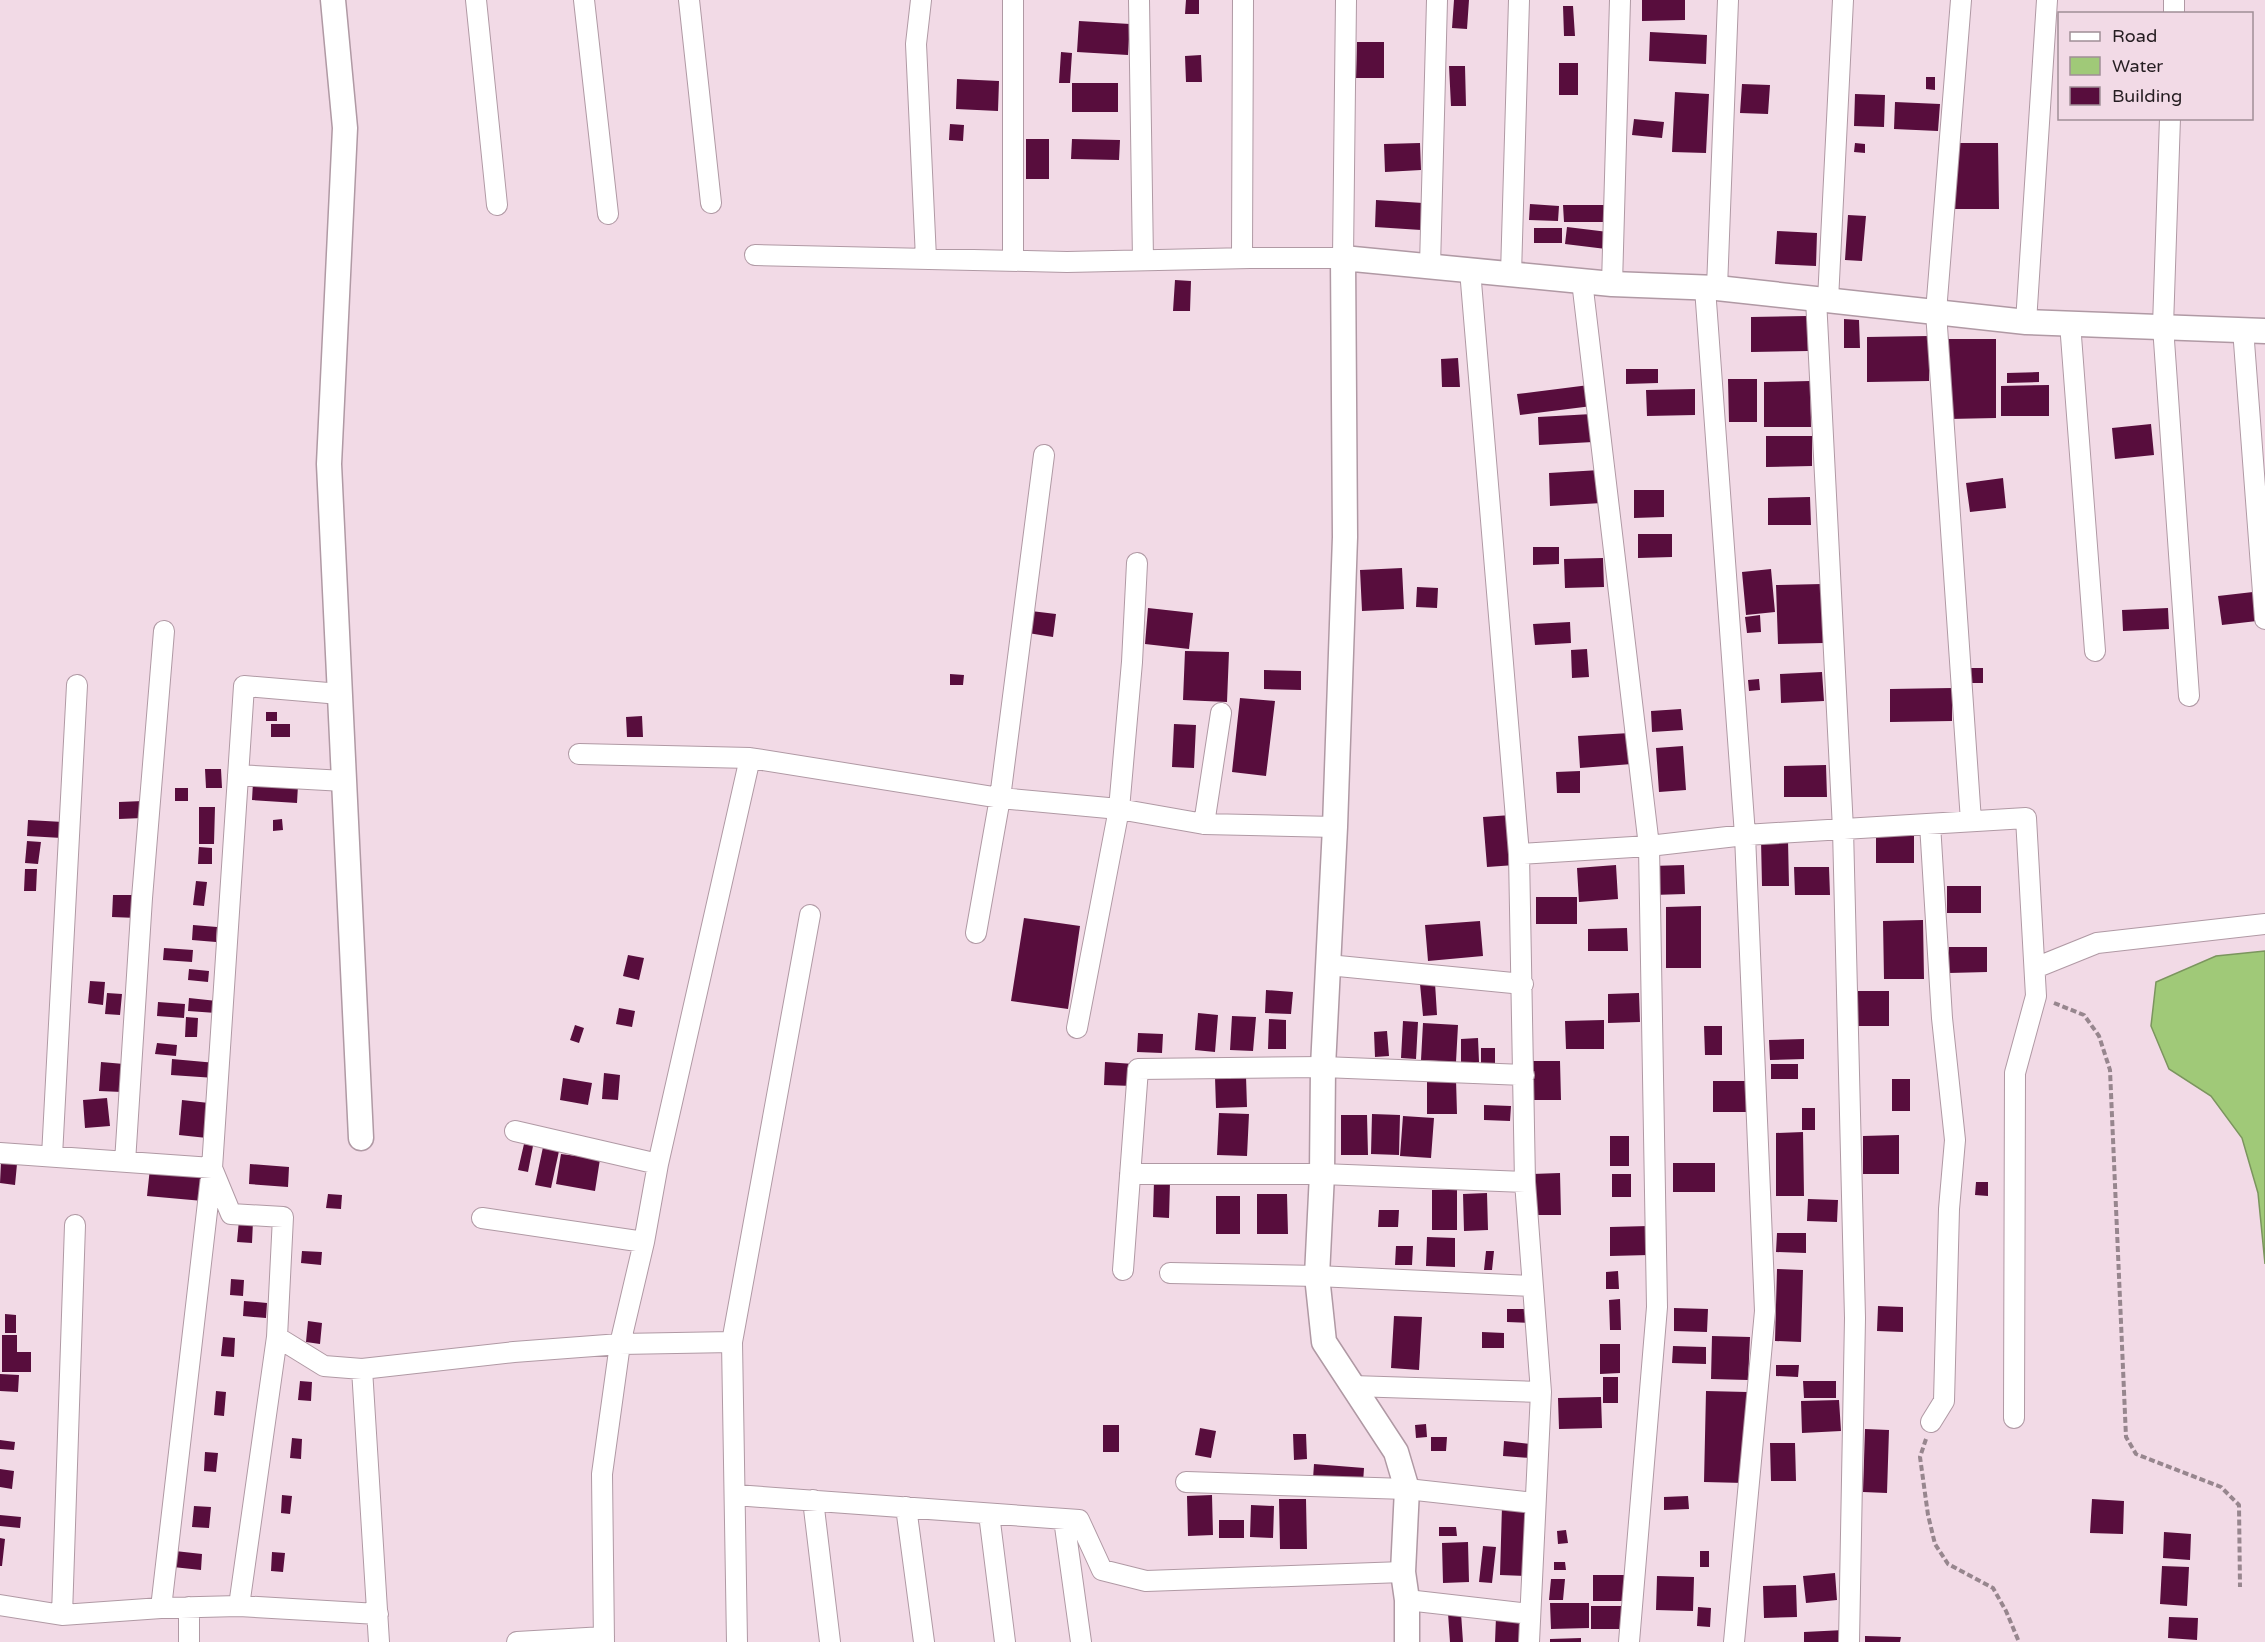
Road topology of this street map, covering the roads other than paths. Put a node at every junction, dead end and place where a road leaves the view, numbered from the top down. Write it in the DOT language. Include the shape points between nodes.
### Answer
graph roads {
  1 [pos="333,0"];
  2 [pos="476,0"];
  3 [pos="584,0"];
  4 [pos="689,0"];
  5 [pos="921,0"];
  6 [pos="1013,0"];
  7 [pos="1139,0"];
  8 [pos="1243,0"];
  9 [pos="1346,0"];
  10 [pos="1437,0"];
  11 [pos="1520,0"];
  12 [pos="1620,0"];
  13 [pos="1728,0"];
  14 [pos="1843,0"];
  15 [pos="1961,0"];
  16 [pos="2047,0"];
  17 [pos="2170,120"];
  18 [pos="711,204"];
  19 [pos="497,205"];
  20 [pos="608,214"];
  21 [pos="755,255"];
  22 [pos="926,258"];
  23 [pos="1242,258"];
  24 [pos="1344,258"];
  25 [pos="1013,260"];
  26 [pos="1143,260"];
  27 [pos="1430,266"];
  28 [pos="1470,270"];
  29 [pos="1511,274"];
  30 [pos="1582,281"];
  31 [pos="1612,284"];
  32 [pos="1711,288"];
  33 [pos="1822,299"];
  34 [pos="1936,312"];
  35 [pos="2026,322"];
  36 [pos="2070,322"];
  37 [pos="2163,326"];
  38 [pos="2254,330"];
  39 [pos="1044,455"];
  40 [pos="1137,563"];
  41 [pos="2265,619"];
  42 [pos="164,631"];
  43 [pos="2095,651"];
  44 [pos="77,685"];
  45 [pos="340,694"];
  46 [pos="2189,696"];
  47 [pos="1221,713"];
  48 [pos="579,754"];
  49 [pos="750,758"];
  50 [pos="238,775"];
  51 [pos="344,781"];
  52 [pos="1000,798"];
  53 [pos="1119,809"];
  54 [pos="1971,821"];
  55 [pos="1204,824"];
  56 [pos="1930,824"];
  57 [pos="1335,827"];
  58 [pos="1843,829"];
  59 [pos="1745,835"];
  60 [pos="1649,846"];
  61 [pos="1519,854"];
  62 [pos="810,915"];
  63 [pos="2265,924"];
  64 [pos="976,933"];
  65 [pos="1328,965"];
  66 [pos="2034,968"];
  67 [pos="1523,984"];
  68 [pos="1077,1028"];
  69 [pos="1323,1067"];
  70 [pos="1524,1075"];
  71 [pos="515,1131"];
  72 [pos="361,1138"];
  73 [pos="0,1153"];
  74 [pos="52,1156"];
  75 [pos="125,1162"];
  76 [pos="658,1164"];
  77 [pos="212,1168"];
  78 [pos="1130,1174"];
  79 [pos="1322,1174"];
  80 [pos="1525,1182"];
  81 [pos="482,1218"];
  82 [pos="75,1225"];
  83 [pos="644,1242"];
  84 [pos="1123,1270"];
  85 [pos="1170,1273"];
  86 [pos="1317,1276"];
  87 [pos="1532,1286"];
  88 [pos="277,1337"];
  89 [pos="732,1342"];
  90 [pos="620,1344"];
  91 [pos="362,1370"];
  92 [pos="1352,1386"];
  93 [pos="1541,1392"];
  94 [pos="2014,1418"];
  95 [pos="1931,1422"];
  96 [pos="1186,1482"];
  97 [pos="1407,1489"];
  98 [pos="735,1495"];
  99 [pos="813,1500"];
  100 [pos="1534,1503"];
  101 [pos="906,1508"];
  102 [pos="989,1514"];
  103 [pos="1064,1519"];
  104 [pos="1403,1572"];
  105 [pos="1407,1600"];
  106 [pos="0,1605"];
  107 [pos="239,1606"];
  108 [pos="161,1608"];
  109 [pos="189,1608"];
  110 [pos="378,1614"];
  111 [pos="1530,1614"];
  112 [pos="62,1615"];
  113 [pos="604,1640"];
  114 [pos="189,1642"];
  115 [pos="379,1642"];
  116 [pos="517,1642"];
  117 [pos="737,1642"];
  118 [pos="830,1642"];
  119 [pos="924,1642"];
  120 [pos="1005,1642"];
  121 [pos="1081,1642"];
  122 [pos="1407,1642"];
  123 [pos="1529,1642"];
  124 [pos="1629,1642"];
  125 [pos="1734,1642"];
  126 [pos="1849,1642"];
  1 -- 45 [label="street" via="345,128 329,464"];
  2 -- 19 [label="street"];
  3 -- 20 [label="street"];
  4 -- 18 [label="street"];
  5 -- 22 [label="street" via="916,44"];
  6 -- 25 [label="street"];
  7 -- 26 [label="street"];
  8 -- 23 [label="street"];
  9 -- 24 [label="street"];
  10 -- 27 [label="street"];
  11 -- 29 [label="street"];
  12 -- 31 [label="street"];
  13 -- 32 [label="street"];
  14 -- 33 [label="street"];
  15 -- 34 [label="street"];
  16 -- 35 [label="street"];
  17 -- 37 [label="street"];
  21 -- 22 [label="street"];
  22 -- 25 [label="street"];
  23 -- 24 [label="street"];
  23 -- 26 [label="street"];
  24 -- 27 [label="street"];
  24 -- 57 [label="street" via="1345,537"];
  25 -- 26 [label="street"];
  27 -- 28 [label="street"];
  28 -- 29 [label="street"];
  28 -- 61 [label="street"];
  29 -- 30 [label="street"];
  30 -- 31 [label="street"];
  30 -- 60 [label="street"];
  31 -- 32 [label="street"];
  32 -- 33 [label="street"];
  32 -- 59 [label="street"];
  33 -- 34 [label="street"];
  33 -- 58 [label="street"];
  34 -- 35 [label="street"];
  34 -- 54 [label="street"];
  35 -- 36 [label="street"];
  36 -- 37 [label="street"];
  36 -- 43 [label="street"];
  37 -- 38 [label="street"];
  37 -- 46 [label="street"];
  38 -- 41 [label="street"];
  39 -- 52 [label="street"];
  40 -- 53 [label="street"];
  42 -- 75 [label="street"];
  44 -- 74 [label="street"];
  45 -- 50 [label="street" via="244,686"];
  45 -- 51 [label="street"];
  47 -- 55 [label="street"];
  48 -- 49 [label="street"];
  49 -- 52 [label="street"];
  49 -- 76 [label="street"];
  50 -- 51 [label="street"];
  50 -- 77 [label="street"];
  51 -- 72 [label="street"];
  52 -- 53 [label="street"];
  52 -- 64 [label="street"];
  53 -- 55 [label="street"];
  53 -- 68 [label="street"];
  54 -- 56 [label="street"];
  54 -- 66 [label="street" via="2026,818"];
  55 -- 57 [label="street"];
  56 -- 58 [label="street"];
  56 -- 95 [label="street" via="1942,1018 1955,1140 1949,1209 1944,1401"];
  57 -- 65 [label="street"];
  58 -- 59 [label="street"];
  58 -- 126 [label="street" via="1856,1318"];
  59 -- 60 [label="street"];
  59 -- 125 [label="street" via="1765,1311"];
  60 -- 61 [label="street"];
  60 -- 124 [label="street" via="1657,1308"];
  61 -- 67 [label="street"];
  62 -- 89 [label="street"];
  63 -- 66 [label="street" via="2097,943"];
  65 -- 67 [label="street"];
  65 -- 69 [label="street"];
  66 -- 94 [label="street" via="2036,996 2015,1073"];
  67 -- 70 [label="street"];
  69 -- 70 [label="street"];
  69 -- 78 [label="street" via="1138,1069"];
  69 -- 79 [label="street"];
  70 -- 80 [label="street"];
  71 -- 76 [label="street"];
  73 -- 74 [label="street"];
  74 -- 75 [label="street"];
  75 -- 77 [label="street"];
  76 -- 83 [label="street"];
  77 -- 88 [label="street" via="231,1214 283,1217"];
  77 -- 108 [label="street"];
  78 -- 79 [label="street"];
  78 -- 84 [label="street"];
  79 -- 80 [label="street"];
  79 -- 86 [label="street"];
  80 -- 87 [label="street"];
  81 -- 83 [label="street"];
  82 -- 112 [label="street"];
  83 -- 90 [label="street"];
  85 -- 86 [label="street"];
  86 -- 87 [label="street"];
  86 -- 92 [label="street" via="1324,1342"];
  87 -- 93 [label="street"];
  88 -- 91 [label="street" via="324,1366"];
  88 -- 107 [label="street"];
  89 -- 90 [label="street"];
  89 -- 98 [label="street"];
  90 -- 91 [label="street"];
  90 -- 113 [label="street" via="602,1474"];
  91 -- 110 [label="street"];
  92 -- 93 [label="street"];
  92 -- 97 [label="street" via="1396,1452"];
  93 -- 100 [label="street"];
  96 -- 97 [label="street"];
  97 -- 100 [label="street"];
  97 -- 104 [label="street"];
  98 -- 99 [label="street"];
  98 -- 117 [label="street"];
  99 -- 101 [label="street"];
  99 -- 118 [label="street"];
  100 -- 111 [label="street"];
  101 -- 102 [label="street"];
  101 -- 119 [label="street"];
  102 -- 103 [label="street"];
  102 -- 120 [label="street"];
  103 -- 104 [label="street" via="1079,1520 1102,1570 1146,1581"];
  103 -- 121 [label="street"];
  104 -- 105 [label="street"];
  105 -- 111 [label="street"];
  105 -- 122 [label="street"];
  106 -- 112 [label="street"];
  107 -- 109 [label="street"];
  107 -- 110 [label="street"];
  108 -- 109 [label="street"];
  108 -- 112 [label="street"];
  109 -- 114 [label="street"];
  110 -- 115 [label="street"];
  111 -- 123 [label="street"];
  113 -- 116 [label="street"];
}
